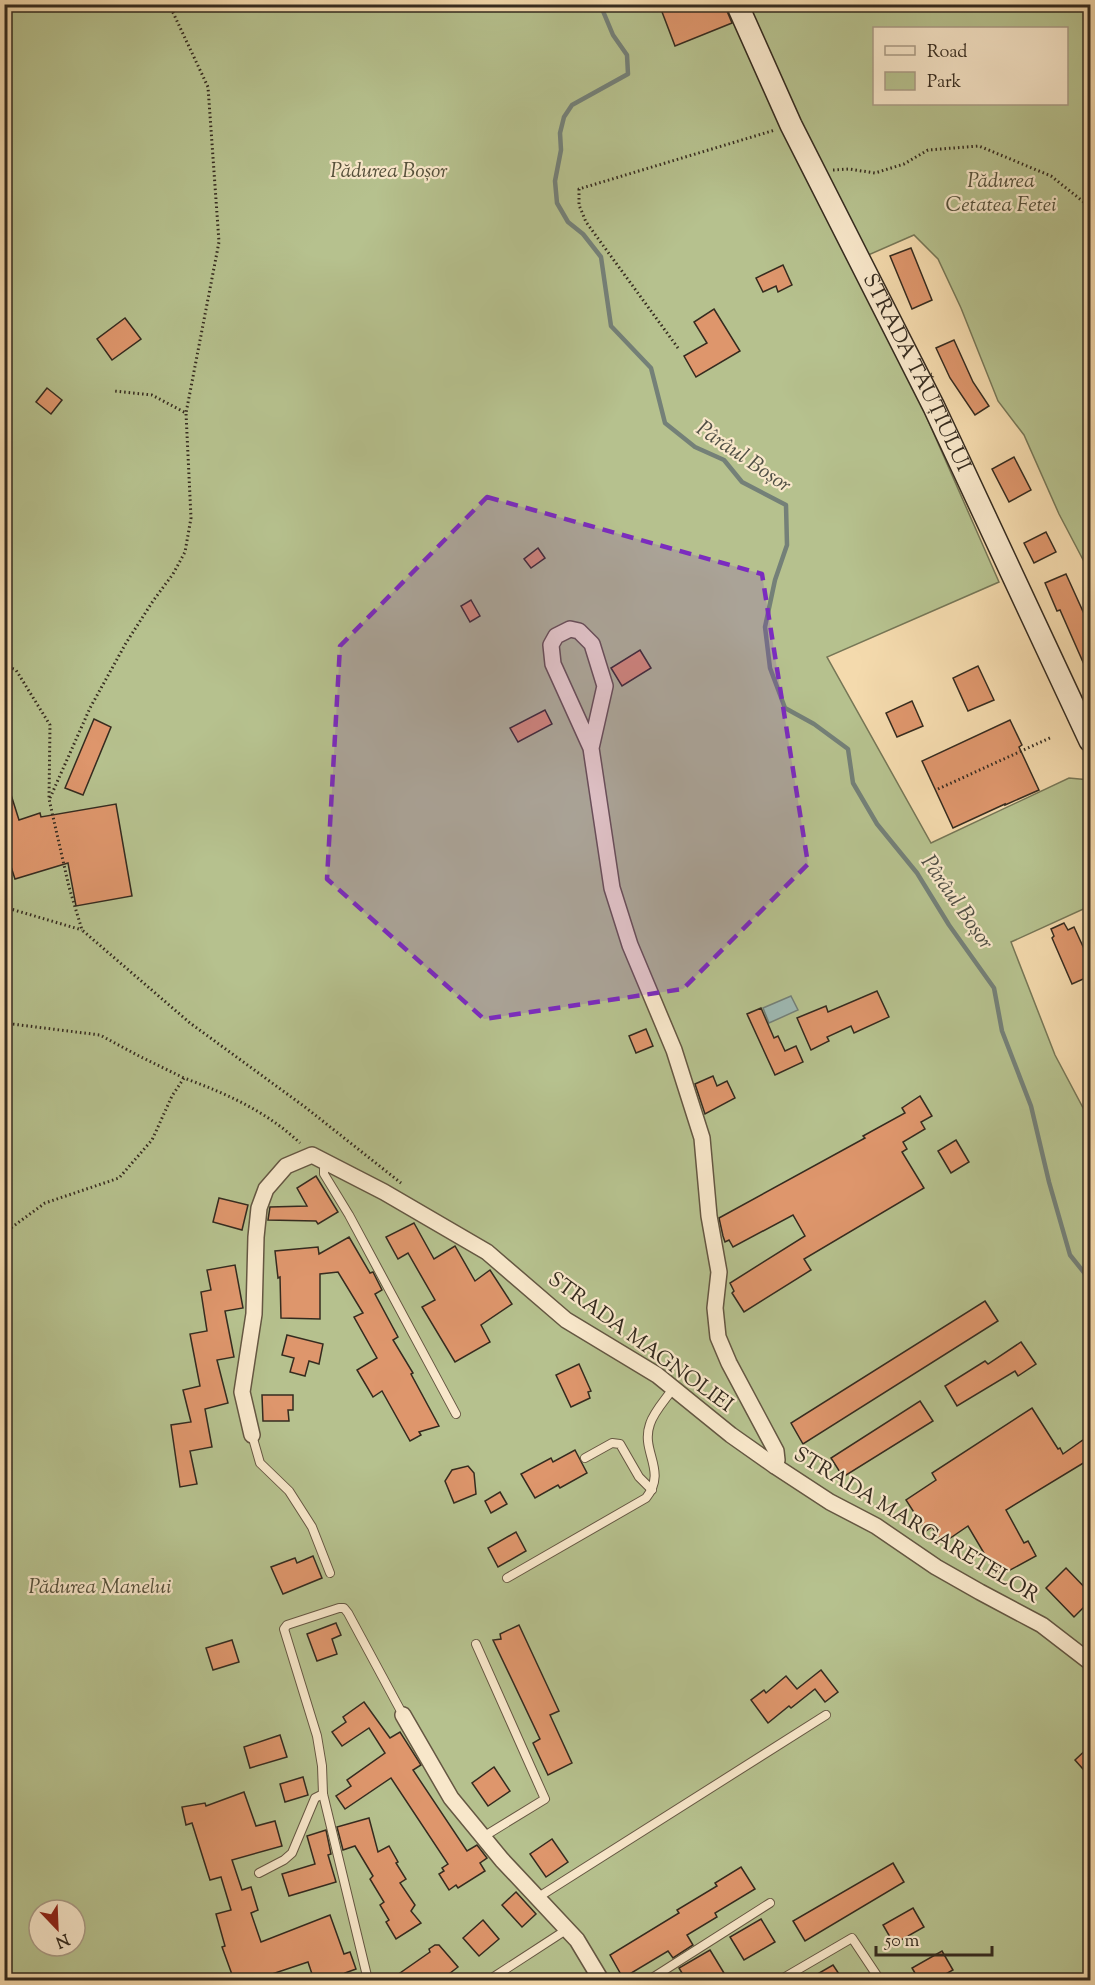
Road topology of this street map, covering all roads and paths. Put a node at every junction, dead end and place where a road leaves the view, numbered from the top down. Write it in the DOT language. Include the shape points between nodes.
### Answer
graph roads {
  1 [pos="169,4"];
  2 [pos="737,4"];
  3 [pos="791,125"];
  4 [pos="819,179"];
  5 [pos="1090,207"];
  6 [pos="678,348"];
  7 [pos="114,391"];
  8 [pos="186,413"];
  9 [pos="4,665"];
  10 [pos="1052,737"];
  11 [pos="1090,741"];
  12 [pos="591,748"];
  13 [pos="938,789"];
  14 [pos="49,799"];
  15 [pos="4,907"];
  16 [pos="82,930"];
  17 [pos="4,1023"];
  18 [pos="184,1078"];
  19 [pos="312,1155"];
  20 [pos="328,1163"];
  21 [pos="408,1189"];
  22 [pos="4,1233"];
  23 [pos="674,1388"];
  24 [pos="456,1414"];
  25 [pos="252,1435"];
  26 [pos="585,1458"];
  27 [pos="775,1466"];
  28 [pos="652,1490"];
  29 [pos="330,1573"];
  30 [pos="507,1578"];
  31 [pos="476,1644"];
  32 [pos="1090,1662"];
  33 [pos="403,1715"];
  34 [pos="826,1715"];
  35 [pos="323,1794"];
  36 [pos="483,1837"];
  37 [pos="259,1873"];
  38 [pos="537,1898"];
  39 [pos="770,1903"];
  40 [pos="566,1930"];
  41 [pos="494,1979"];
  42 [pos="368,1980"];
  43 [pos="601,1980"];
  44 [pos="649,1980"];
  45 [pos="780,1980"];
  46 [pos="880,1980"];
  1 -- 8 [label="path" via="208,87 219,242"];
  2 -- 3 [label="main road, STRADA TĂUȚIULUI"];
  3 -- 4 [label="main road, STRADA TĂUȚIULUI"];
  3 -- 6 [label="path" via="579,189 579,205 586,222"];
  4 -- 5 [label="path" via="834,170 875,172 904,164 928,150 979,146 1051,176"];
  4 -- 11 [label="main road, STRADA TĂUȚIULUI" via="934,407"];
  7 -- 8 [label="path" via="152,395"];
  8 -- 14 [label="path" via="191,518 185,552 126,643 90,708"];
  9 -- 14 [label="path" via="16,670 50,725"];
  10 -- 13 [label="path"];
  12 -- 12 [label="street, STRADA MARGARETELOR" via="553,664 551,645 556,636 570,629 579,631 592,644 604,686"];
  12 -- 27 [label="street, STRADA MARGARETELOR" via="612,888 630,945 674,1050 702,1138 719,1272 715,1308 718,1337 776,1451"];
  14 -- 16 [label="path"];
  15 -- 16 [label="path"];
  16 -- 21 [label="path" via="190,1023"];
  17 -- 18 [label="path" via="100,1035"];
  18 -- 19 [label="path" via="227,1094 281,1125"];
  18 -- 22 [label="path" via="152,1140 119,1178 45,1203"];
  19 -- 20 [label="street, STRADA MAGNOLIEI"];
  19 -- 25 [label="street" via="286,1166 266,1189 260,1208 254,1314 242,1392"];
  20 -- 23 [label="street, STRADA MAGNOLIEI" via="487,1252 567,1320"];
  20 -- 24 [label="lane" via="324,1174"];
  23 -- 27 [label="street, STRADA MAGNOLIEI"];
  23 -- 28 [label="lane" via="650,1422 647,1440 656,1476"];
  25 -- 29 [label="lane" via="260,1462 289,1491 312,1527"];
  26 -- 28 [label="lane" via="612,1443 620,1444 639,1477"];
  27 -- 32 [label="street, STRADA MARGARETELOR" via="936,1567 1042,1625"];
  28 -- 30 [label="lane" via="646,1498"];
  31 -- 36 [label="lane" via="545,1799"];
  33 -- 35 [label="lane" via="344,1608 287,1625 284,1629 317,1736"];
  33 -- 36 [label="street" via="451,1798"];
  34 -- 38 [label="lane"];
  35 -- 37 [label="lane" via="315,1798 292,1853"];
  35 -- 42 [label="lane"];
  36 -- 38 [label="street"];
  38 -- 40 [label="street"];
  39 -- 44 [label="lane"];
  40 -- 41 [label="lane"];
  40 -- 43 [label="street" via="577,1940"];
  45 -- 46 [label="lane" via="852,1938"];
}
